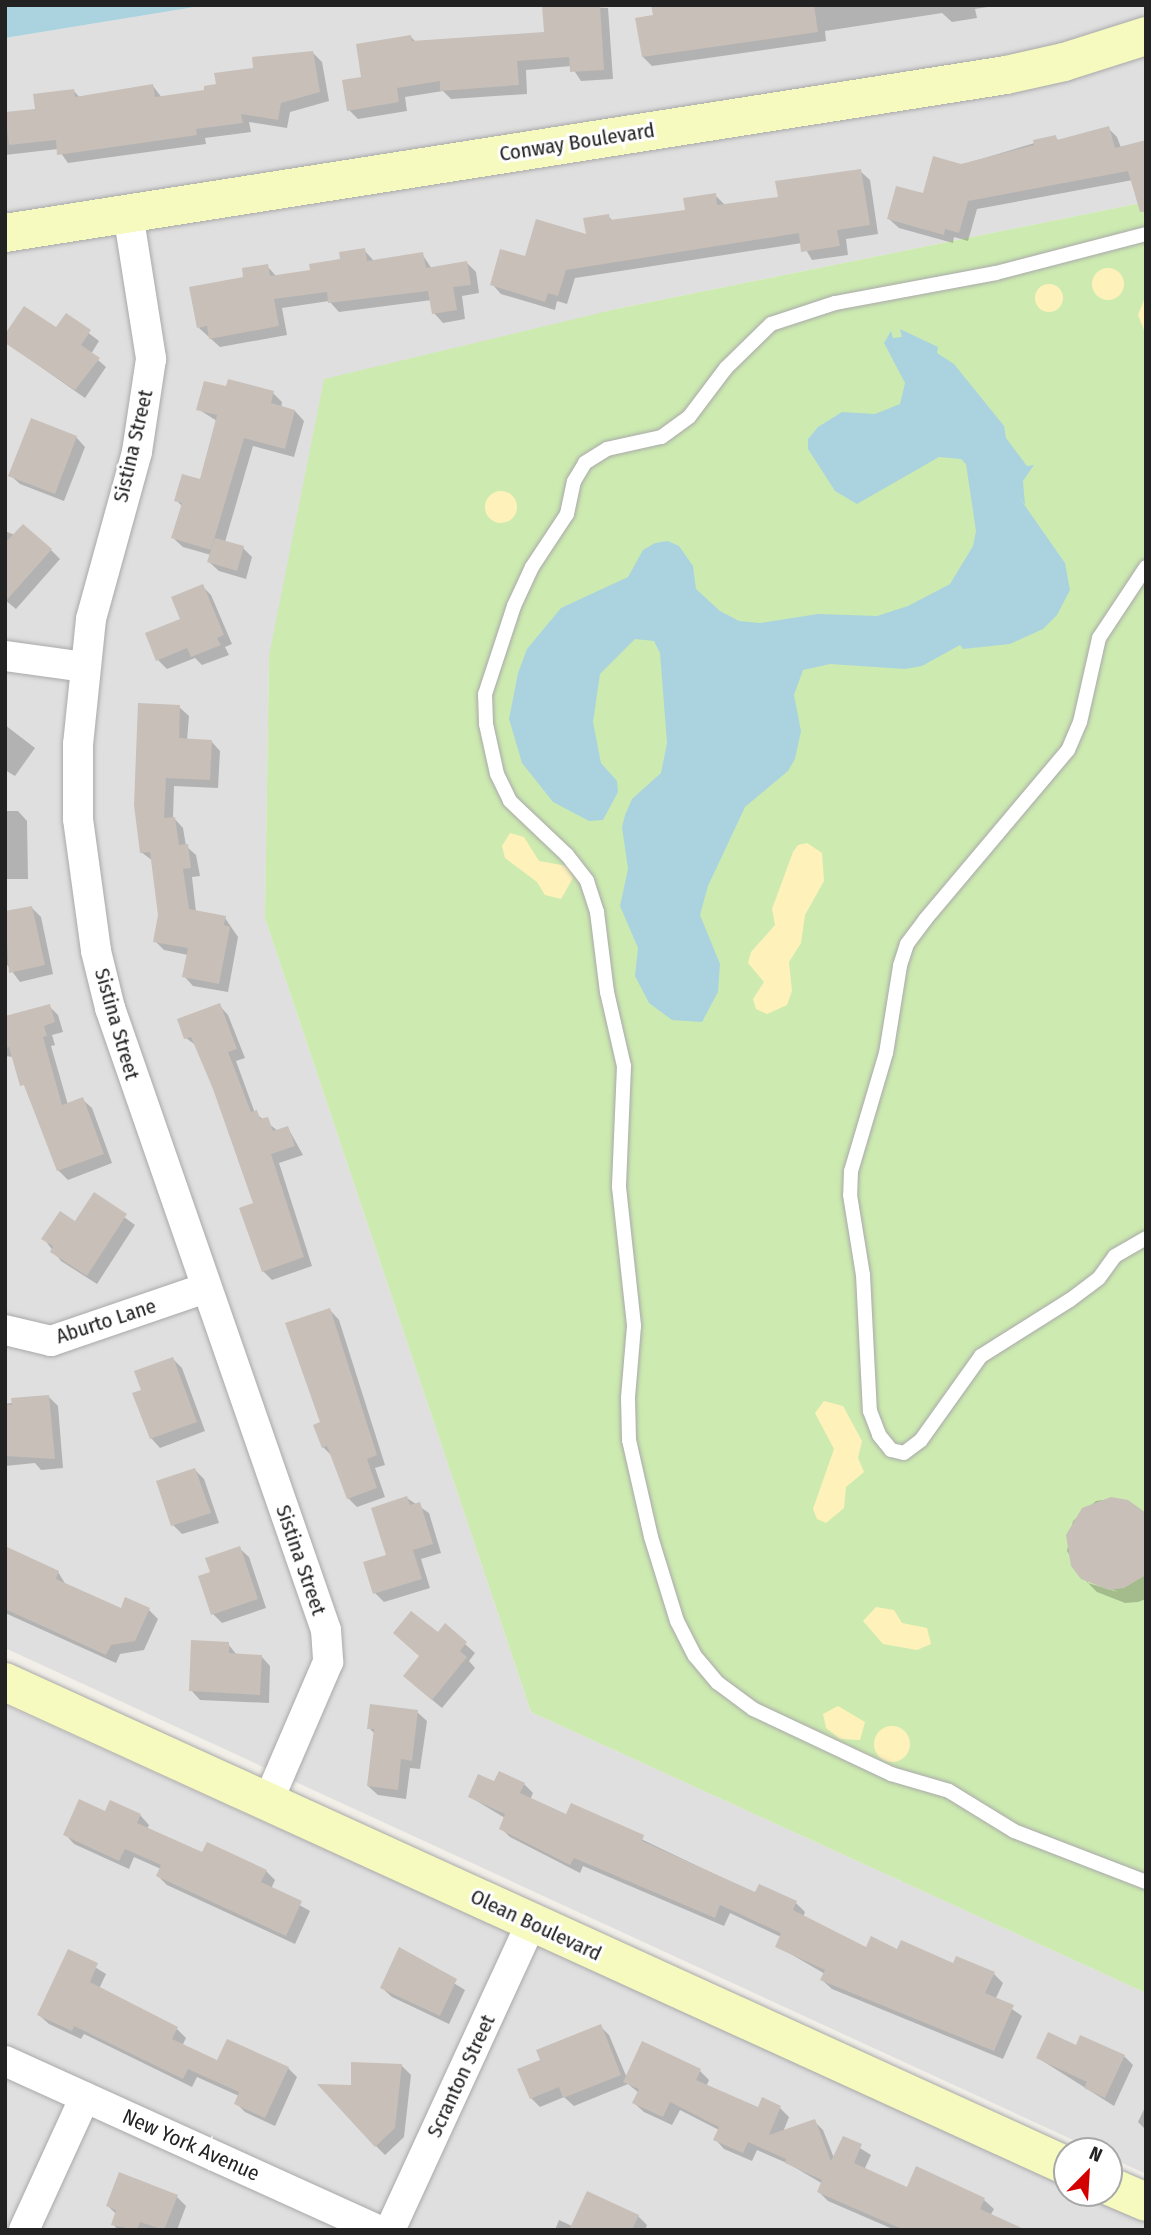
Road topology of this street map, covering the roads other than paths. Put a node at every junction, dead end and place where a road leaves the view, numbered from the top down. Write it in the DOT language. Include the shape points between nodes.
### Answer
graph roads {
  1 [pos="1146,36"];
  2 [pos="128,213"];
  3 [pos="5,233"];
  4 [pos="1146,234"];
  5 [pos="1146,567"];
  6 [pos="5,656"];
  7 [pos="85,667"];
  8 [pos="1146,1238"];
  9 [pos="206,1288"];
  10 [pos="5,1330"];
  11 [pos="5,1682"];
  12 [pos="268,1801"];
  13 [pos="1146,1882"];
  14 [pos="531,1923"];
  15 [pos="5,2061"];
  16 [pos="85,2097"];
  17 [pos="1053,2160"];
  18 [pos="1123,2192"];
  19 [pos="1146,2202"];
  20 [pos="24,2230"];
  21 [pos="377,2230"];
  22 [pos="390,2230"];
  1 -- 2 [label="street, Conway Boulevard" via="1006,75"];
  2 -- 3 [label="street, Conway Boulevard"];
  2 -- 7 [label="street, Sistina Street" via="151,359 136,452 104,558"];
  4 -- 13 [label="lane" via="996,273 835,303 771,324 726,368 689,417 661,438 607,449 585,463 574,481 567,514 531,567 514,606 485,694 497,774 510,801 567,855 587,881 597,912 607,992 624,1066 619,1187 634,1326 629,1440 651,1537 677,1621 695,1656 718,1683 753,1709 891,1774 949,1791 1014,1832"];
  5 -- 8 [label="lane" via="1099,638 1080,722 1068,750 925,920 907,944 900,966 886,1053 851,1171 850,1195 863,1275 870,1412 891,1450 904,1453 913,1446 981,1356 1070,1300 1099,1278 1115,1256"];
  6 -- 7 [label="street"];
  7 -- 9 [label="street, Sistina Street" via="78,820 96,951 126,1060"];
  9 -- 10 [label="street, Aburto Lane" via="51,1341"];
  9 -- 12 [label="street, Sistina Street" via="326,1630 328,1662"];
  11 -- 12 [label="street, Olean Boulevard"];
  12 -- 14 [label="street, Olean Boulevard"];
  14 -- 17 [label="street, Olean Boulevard"];
  14 -- 22 [label="street, Scranton Street"];
  15 -- 16 [label="street, New York Avenue"];
  16 -- 20 [label="street"];
  16 -- 21 [label="street, New York Avenue"];
  18 -- 19 [label="street"];
}
